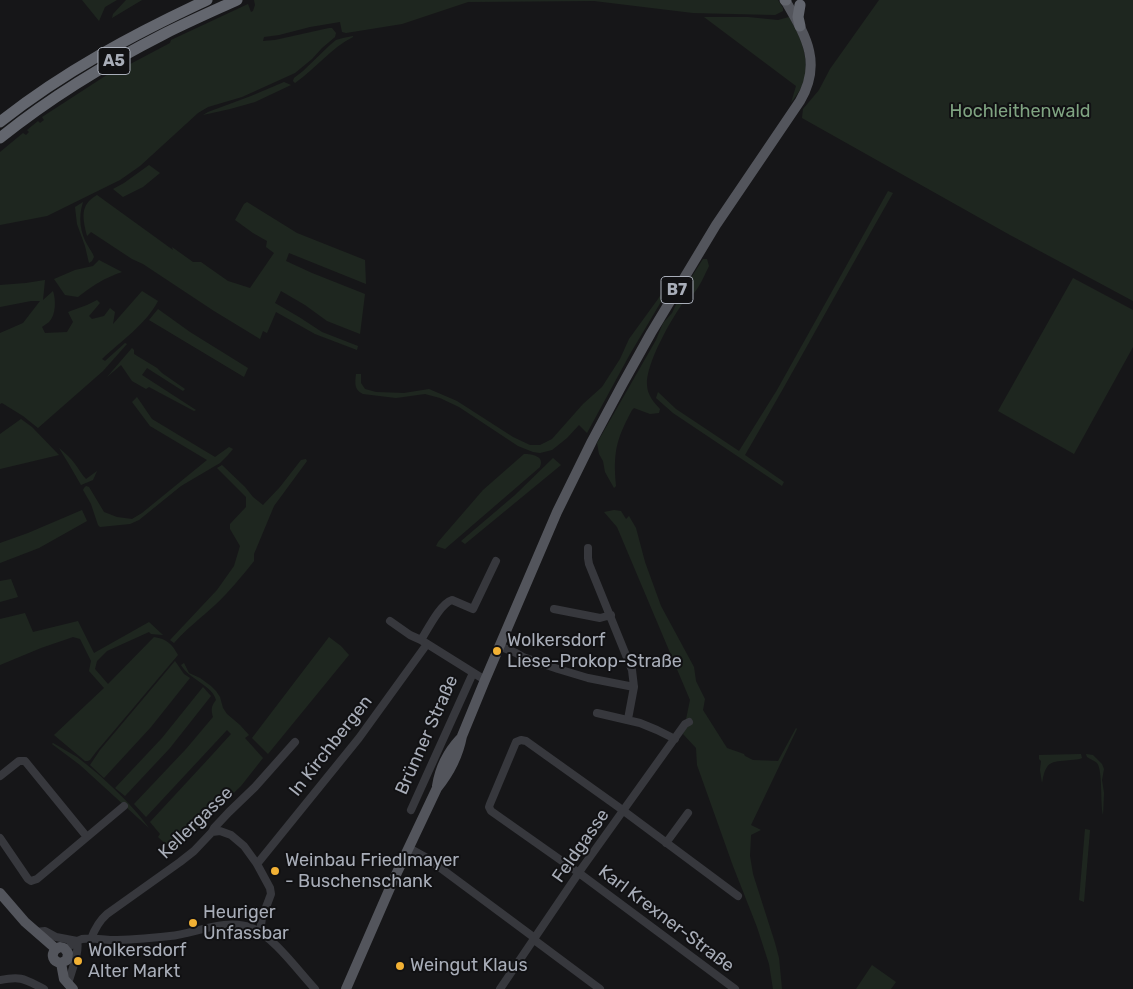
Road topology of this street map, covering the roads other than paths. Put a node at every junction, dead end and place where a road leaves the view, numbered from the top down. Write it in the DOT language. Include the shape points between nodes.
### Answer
graph roads {
  1 [pos="206,0"];
  2 [pos="237,0"];
  3 [pos="786,1"];
  4 [pos="803,2"];
  5 [pos="800,26"];
  6 [pos="0,122"];
  7 [pos="0,138"];
  8 [pos="588,548"];
  9 [pos="496,561"];
  10 [pos="554,610"];
  11 [pos="611,615"];
  12 [pos="390,621"];
  13 [pos="424,642"];
  14 [pos="499,646"];
  15 [pos="473,673"];
  16 [pos="485,680"];
  17 [pos="634,687"];
  18 [pos="597,713"];
  19 [pos="628,719"];
  20 [pos="689,722"];
  21 [pos="675,740"];
  22 [pos="295,742"];
  23 [pos="0,776"];
  24 [pos="124,806"];
  25 [pos="411,810"];
  26 [pos="623,812"];
  27 [pos="688,814"];
  28 [pos="212,832"];
  29 [pos="88,837"];
  30 [pos="0,838"];
  31 [pos="666,843"];
  32 [pos="409,848"];
  33 [pos="257,864"];
  34 [pos="579,873"];
  35 [pos="0,893"];
  36 [pos="738,896"];
  37 [pos="36,932"];
  38 [pos="260,932"];
  39 [pos="91,939"];
  40 [pos="534,939"];
  41 [pos="77,941"];
  42 [pos="61,949"];
  43 [pos="0,980"];
  44 [pos="70,986"];
  45 [pos="595,988"];
  46 [pos="44,989"];
  47 [pos="315,989"];
  48 [pos="346,989"];
  49 [pos="500,989"];
  50 [pos="735,989"];
  1 -- 6 [label="highway, A5" via="98,56"];
  2 -- 7 [label="highway, A5" via="165,33 106,66"];
  3 -- 4 [label="highway" via="794,6"];
  3 -- 5 [label="main road, B7"];
  4 -- 5 [label="highway" via="798,17"];
  5 -- 14 [label="main road, Brünner Straße / B7" via="811,62 805,93 716,226 627,376 549,530"];
  8 -- 11 [label="street" via="588,561"];
  9 -- 13 [label="street, In Kirchbergen" via="473,609 449,600 440,610"];
  10 -- 11 [label="street" via="600,618"];
  11 -- 17 [label="street" via="632,670"];
  12 -- 13 [label="street, Brünner Straße"];
  13 -- 15 [label="street, Brünner Straße"];
  13 -- 33 [label="street, In Kirchbergen" via="359,738"];
  14 -- 16 [label="main road, Brünner Straße / B7"];
  14 -- 17 [label="street" via="558,669"];
  15 -- 16 [label="street, Brünner Straße"];
  15 -- 25 [label="street, Brünner Straße"];
  16 -- 32 [label="main road, Brünner Straße / B7" via="454,762 437,788"];
  17 -- 19 [label="street"];
  18 -- 19 [label="street"];
  19 -- 21 [label="street"];
  20 -- 21 [label="street, Feldgasse"];
  21 -- 26 [label="street, Feldgasse"];
  22 -- 28 [label="street, Kellergasse"];
  23 -- 29 [label="street" via="19,761 25,761"];
  24 -- 29 [label="street"];
  26 -- 31 [label="street"];
  26 -- 34 [label="street, Feldgasse"];
  26 -- 34 [label="street, Karl Krexner-Straße" via="526,741 516,742 489,808"];
  27 -- 31 [label="street"];
  28 -- 33 [label="street" via="231,835"];
  28 -- 39 [label="street, Kellergasse" via="180,862 107,914"];
  29 -- 30 [label="street" via="31,881"];
  31 -- 36 [label="street"];
  32 -- 40 [label="street" via="427,858"];
  32 -- 48 [label="main road, Brünner Straße / B7"];
  33 -- 38 [label="street" via="271,892"];
  34 -- 40 [label="street, Feldgasse"];
  34 -- 50 [label="street, Karl Krexner-Straße"];
  35 -- 37 [label="main road"];
  37 -- 41 [label="street" via="45,931"];
  37 -- 42 [label="main road"];
  38 -- 39 [label="street" via="232,925 171,936"];
  38 -- 47 [label="street"];
  39 -- 41 [label="street"];
  40 -- 45 [label="street"];
  40 -- 49 [label="street, Feldgasse"];
  41 -- 42 [label="street"];
  41 -- 44 [label="street"];
  42 -- 44 [label="main road" via="68,953 68,958 61,963"];
  43 -- 46 [label="street" via="24,979"];
}
